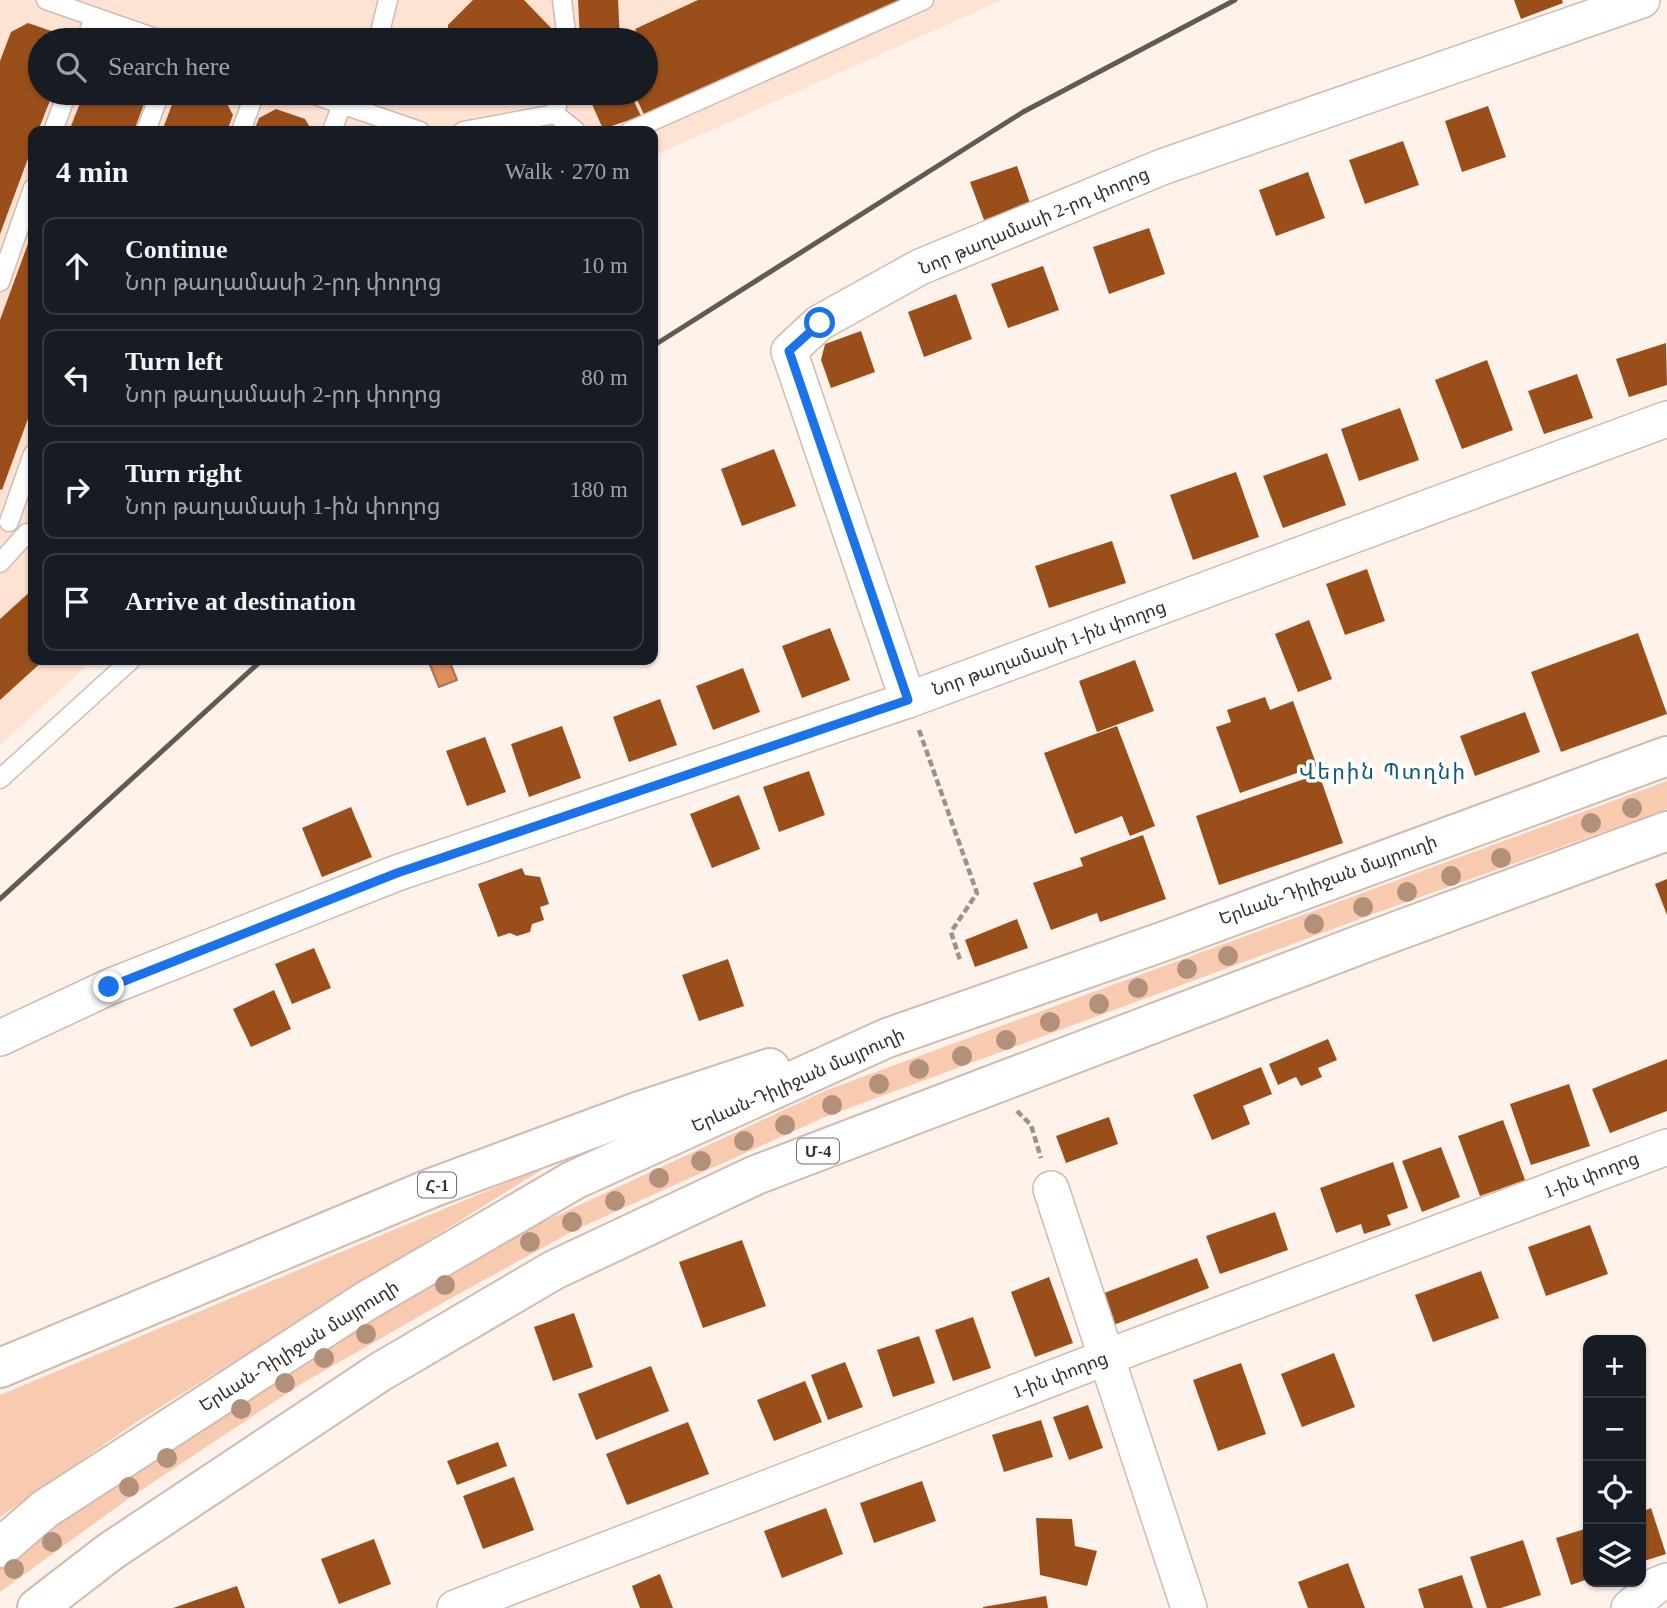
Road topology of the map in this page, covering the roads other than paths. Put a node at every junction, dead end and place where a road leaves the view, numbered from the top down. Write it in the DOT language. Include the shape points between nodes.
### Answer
graph roads {
  1 [pos="46,0"];
  2 [pos="388,0"];
  3 [pos="562,0"];
  4 [pos="925,0"];
  5 [pos="1642,0"];
  6 [pos="94,17"];
  7 [pos="90,28"];
  8 [pos="126,28"];
  9 [pos="381,28"];
  10 [pos="566,28"];
  11 [pos="63,105"];
  12 [pos="156,105"];
  13 [pos="251,105"];
  14 [pos="342,105"];
  15 [pos="345,105"];
  16 [pos="362,105"];
  17 [pos="557,105"];
  18 [pos="361,111"];
  19 [pos="555,114"];
  20 [pos="55,126"];
  21 [pos="148,126"];
  22 [pos="243,126"];
  23 [pos="334,126"];
  24 [pos="405,126"];
  25 [pos="490,126"];
  26 [pos="570,126"];
  27 [pos="641,126"];
  28 [pos="28,202"];
  29 [pos="0,282"];
  30 [pos="1667,419"];
  31 [pos="28,466"];
  32 [pos="5,521"];
  33 [pos="28,533"];
  34 [pos="28,536"];
  35 [pos="0,563"];
  36 [pos="125,665"];
  37 [pos="908,700"];
  38 [pos="1667,756"];
  39 [pos="0,779"];
  40 [pos="1667,831"];
  41 [pos="0,1038"];
  42 [pos="887,1038"];
  43 [pos="1667,1147"];
  44 [pos="1051,1189"];
  45 [pos="1107,1357"];
  46 [pos="0,1368"];
  47 [pos="0,1548"];
  48 [pos="1667,1581"];
  49 [pos="37,1608"];
  50 [pos="455,1608"];
  51 [pos="1189,1608"];
  52 [pos="1629,1608"];
  1 -- 6 [label="lane"];
  2 -- 9 [label="lane"];
  3 -- 10 [label="lane"];
  4 -- 27 [label="lane"];
  5 -- 37 [label="street, Նոր թաղամասի 2-րդ փողոց" via="1162,167 920,267 820,323 789,351"];
  6 -- 7 [label="lane"];
  6 -- 8 [label="lane"];
  11 -- 20 [label="lane"];
  12 -- 21 [label="lane"];
  13 -- 22 [label="lane"];
  14 -- 23 [label="lane"];
  15 -- 18 [label="lane"];
  16 -- 18 [label="lane"];
  17 -- 19 [label="lane"];
  18 -- 24 [label="lane"];
  19 -- 25 [label="lane"];
  19 -- 26 [label="lane"];
  28 -- 29 [label="lane"];
  30 -- 37 [label="street, Նոր թաղամասի 1-ին փողոց"];
  31 -- 32 [label="lane"];
  32 -- 33 [label="lane"];
  34 -- 35 [label="lane"];
  36 -- 39 [label="lane"];
  37 -- 41 [label="street, Նոր թաղամասի 1-ին փողոց" via="397,873 109,987"];
  38 -- 42 [label="highway, Երևան-Դիլիջան մայրուղի"];
  40 -- 49 [label="highway, Մ-4" via="756,1175 554,1270 380,1373 111,1551"];
  42 -- 46 [label="highway, Հ-1" via="775,1066 434,1187"];
  42 -- 47 [label="highway, Երևան-Դիլիջան մայրուղի" via="574,1180 366,1301 45,1509"];
  43 -- 45 [label="street, 1-ին փողոց"];
  44 -- 45 [label="street"];
  45 -- 50 [label="street, 1-ին փողոց"];
  45 -- 51 [label="street"];
  48 -- 52 [label="street"];
}
